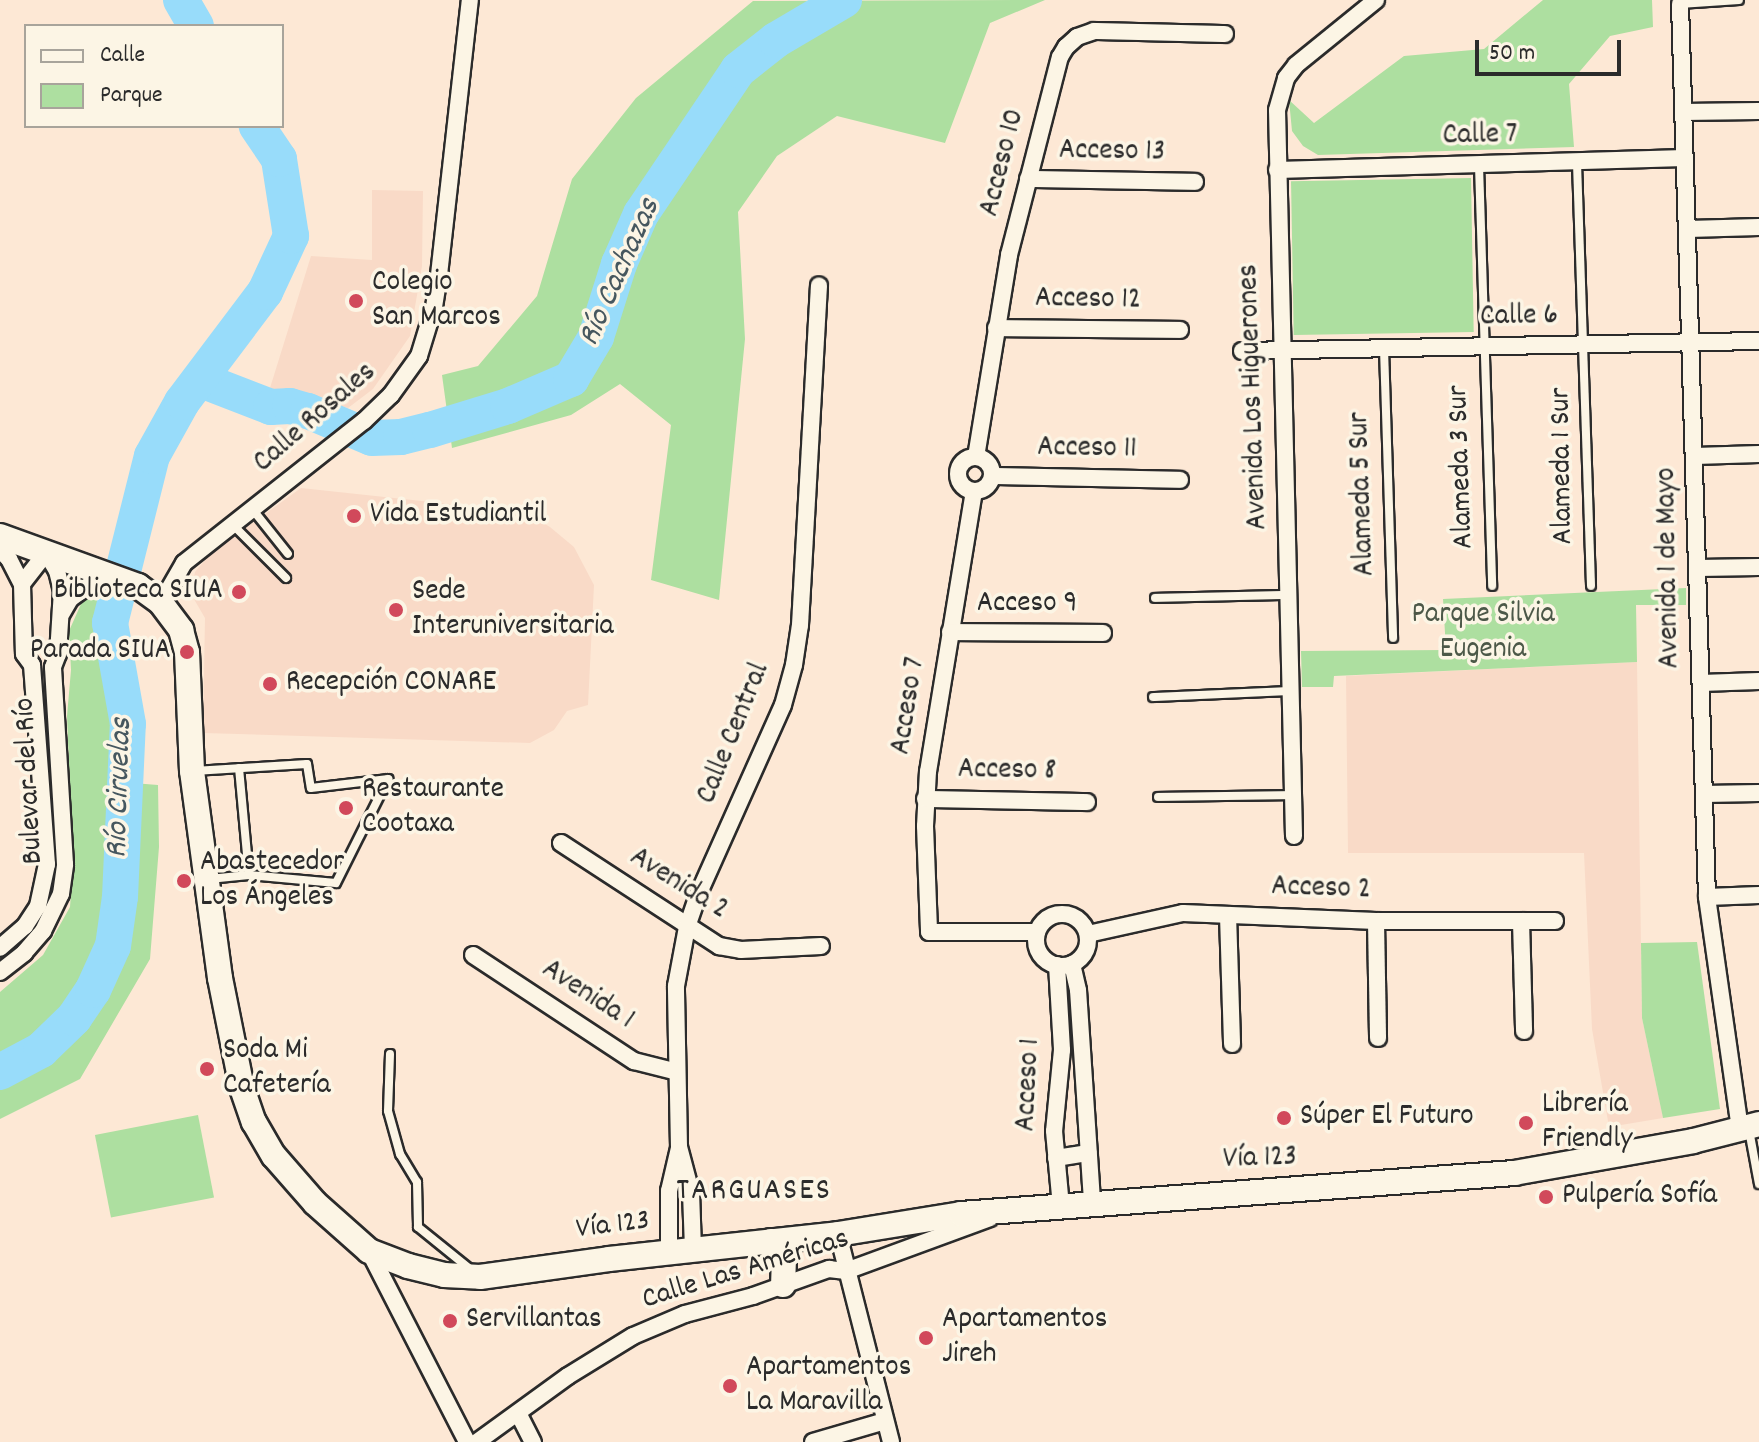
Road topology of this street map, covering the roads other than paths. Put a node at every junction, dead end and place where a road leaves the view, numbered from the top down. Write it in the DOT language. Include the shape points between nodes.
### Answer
graph roads {
  1 [pos="470,0"];
  2 [pos="1376,0"];
  3 [pos="1739,0"];
  4 [pos="1680,4"];
  5 [pos="1225,34"];
  6 [pos="1759,111"];
  7 [pos="1683,112"];
  8 [pos="1685,158"];
  9 [pos="1577,163"];
  10 [pos="1479,165"];
  11 [pos="1277,170"];
  12 [pos="1028,179"];
  13 [pos="1195,182"];
  14 [pos="1759,227"];
  15 [pos="1688,229"];
  16 [pos="819,286"];
  17 [pos="996,328"];
  18 [pos="1180,330"];
  19 [pos="1759,341"];
  20 [pos="1692,343"];
  21 [pos="1585,345"];
  22 [pos="1483,346"];
  23 [pos="1384,348"];
  24 [pos="1281,350"];
  25 [pos="1242,351"];
  26 [pos="1759,454"];
  27 [pos="1695,456"];
  28 [pos="976,457"];
  29 [pos="992,476"];
  30 [pos="1180,480"];
  31 [pos="974,491"];
  32 [pos="253,510"];
  33 [pos="232,524"];
  34 [pos="0,536"];
  35 [pos="0,550"];
  36 [pos="46,553"];
  37 [pos="288,554"];
  38 [pos="1759,567"];
  39 [pos="1698,568"];
  40 [pos="107,576"];
  41 [pos="286,578"];
  42 [pos="22,584"];
  43 [pos="1492,586"];
  44 [pos="1591,586"];
  45 [pos="1290,595"];
  46 [pos="1155,598"];
  47 [pos="161,603"];
  48 [pos="62,613"];
  49 [pos="950,632"];
  50 [pos="1103,633"];
  51 [pos="1393,638"];
  52 [pos="1759,681"];
  53 [pos="1701,683"];
  54 [pos="1291,691"];
  55 [pos="1153,697"];
  56 [pos="54,699"];
  57 [pos="34,700"];
  58 [pos="239,768"];
  59 [pos="192,771"];
  60 [pos="1759,793"];
  61 [pos="1704,794"];
  62 [pos="1293,795"];
  63 [pos="1158,797"];
  64 [pos="925,799"];
  65 [pos="1087,802"];
  66 [pos="1294,836"];
  67 [pos="561,843"];
  68 [pos="249,875"];
  69 [pos="207,879"];
  70 [pos="1759,895"];
  71 [pos="1707,897"];
  72 [pos="1228,915"];
  73 [pos="1376,921"];
  74 [pos="1521,921"];
  75 [pos="1555,921"];
  76 [pos="687,927"];
  77 [pos="1037,932"];
  78 [pos="1088,934"];
  79 [pos="821,946"];
  80 [pos="0,948"];
  81 [pos="473,955"];
  82 [pos="1064,965"];
  83 [pos="0,972"];
  84 [pos="1524,1031"];
  85 [pos="1378,1038"];
  86 [pos="1232,1044"];
  87 [pos="1082,1047"];
  88 [pos="1062,1050"];
  89 [pos="390,1054"];
  90 [pos="677,1072"];
  91 [pos="1749,1126"];
  92 [pos="679,1147"];
  93 [pos="1089,1153"];
  94 [pos="1056,1158"];
  95 [pos="1759,1184"];
  96 [pos="1092,1202"];
  97 [pos="1061,1206"];
  98 [pos="1008,1211"];
  99 [pos="838,1234"];
  100 [pos="771,1241"];
  101 [pos="693,1249"];
  102 [pos="369,1251"];
  103 [pos="669,1252"];
  104 [pos="846,1271"];
  105 [pos="480,1277"];
  106 [pos="783,1285"];
  107 [pos="518,1413"];
  108 [pos="885,1421"];
  109 [pos="467,1442"];
  110 [pos="477,1442"];
  111 [pos="533,1442"];
  112 [pos="813,1442"];
  113 [pos="891,1442"];
  1 -- 32 [label="street, Calle Rosales" via="439,275 430,323 410,372 364,421"];
  2 -- 11 [label="street, Avenida Los Higuerones" via="1286,78 1277,110"];
  3 -- 4 [label="lane"];
  4 -- 7 [label="street, Avenida 1 de Mayo"];
  5 -- 12 [label="street, Acceso 10" via="1094,31 1077,37 1060,57"];
  6 -- 7 [label="street"];
  7 -- 8 [label="street, Avenida 1 de Mayo"];
  8 -- 9 [label="street, Calle 7"];
  8 -- 15 [label="street, Avenida 1 de Mayo"];
  9 -- 10 [label="street, Calle 7"];
  9 -- 21 [label="lane, Alameda 1 Sur"];
  10 -- 11 [label="street, Calle 7"];
  10 -- 22 [label="lane, Alameda 3 Sur"];
  11 -- 24 [label="street, Avenida Los Higuerones"];
  12 -- 13 [label="street, Acceso 13"];
  12 -- 17 [label="street, Acceso 10"];
  14 -- 15 [label="street"];
  15 -- 20 [label="street, Avenida 1 de Mayo"];
  16 -- 76 [label="street, Calle Central" via="794,665 783,705"];
  17 -- 18 [label="street, Acceso 12"];
  17 -- 28 [label="street, Acceso 10"];
  19 -- 20 [label="street, Calle 6"];
  20 -- 21 [label="street, Calle 6"];
  20 -- 27 [label="street, Avenida 1 de Mayo"];
  21 -- 22 [label="street, Calle 6"];
  21 -- 44 [label="lane, Alameda 1 Sur"];
  22 -- 23 [label="street, Calle 6"];
  22 -- 43 [label="lane, Alameda 3 Sur"];
  23 -- 24 [label="street, Calle 6"];
  23 -- 51 [label="lane, Alameda 5 Sur"];
  24 -- 25 [label="street, Calle 6"];
  24 -- 45 [label="street, Avenida Los Higuerones"];
  26 -- 27 [label="street"];
  27 -- 39 [label="street, Avenida 1 de Mayo"];
  28 -- 29 [label="street" via="990,465"];
  28 -- 31 [label="street" via="965,460 958,473 964,487"];
  29 -- 30 [label="street, Acceso 11"];
  29 -- 31 [label="street" via="988,486"];
  31 -- 49 [label="street, Acceso 7"];
  32 -- 33 [label="street, Calle Rosales"];
  32 -- 37 [label="lane"];
  33 -- 41 [label="lane"];
  33 -- 47 [label="street, Calle Rosales" via="184,563"];
  34 -- 36 [label="main road"];
  35 -- 42 [label="street"];
  36 -- 40 [label="main road"];
  36 -- 42 [label="street"];
  36 -- 48 [label="street, Bulevar del Río" via="61,581"];
  38 -- 39 [label="street"];
  39 -- 53 [label="street, Avenida 1 de Mayo"];
  40 -- 47 [label="main road" via="138,586"];
  40 -- 48 [label="street" via="70,599"];
  42 -- 57 [label="street, Bulevar del Río" via="24,654 32,665"];
  45 -- 46 [label="lane"];
  45 -- 54 [label="street, Avenida Los Higuerones"];
  47 -- 59 [label="main road, Vía 123" via="185,641"];
  48 -- 56 [label="street, Bulevar del Río"];
  49 -- 50 [label="street, Acceso 9"];
  49 -- 64 [label="street, Acceso 7"];
  52 -- 53 [label="street"];
  53 -- 61 [label="street, Avenida 1 de Mayo"];
  54 -- 55 [label="lane"];
  54 -- 62 [label="street, Avenida Los Higuerones"];
  56 -- 57 [label="street"];
  56 -- 83 [label="street, Bulevar del Río" via="64,879 43,931"];
  57 -- 80 [label="street, Bulevar del Río" via="45,887 25,926"];
  58 -- 59 [label="lane"];
  58 -- 68 [label="lane"];
  58 -- 68 [label="lane" via="307,764 311,788 388,779 336,883"];
  59 -- 69 [label="main road, Vía 123"];
  60 -- 61 [label="street"];
  61 -- 71 [label="street, Avenida 1 de Mayo"];
  62 -- 63 [label="lane"];
  62 -- 66 [label="street, Avenida Los Higuerones"];
  64 -- 65 [label="street, Acceso 8"];
  64 -- 77 [label="street, Acceso 7" via="929,932"];
  67 -- 76 [label="street, Avenida 2"];
  68 -- 69 [label="lane"];
  69 -- 102 [label="main road, Vía 123" via="231,1043 254,1122 274,1156 315,1203"];
  70 -- 71 [label="street"];
  71 -- 91 [label="street, Avenida 1 de Mayo"];
  72 -- 73 [label="street, Acceso 2"];
  72 -- 78 [label="street, Acceso 2" via="1183,913"];
  72 -- 86 [label="street"];
  73 -- 74 [label="street, Acceso 2"];
  73 -- 85 [label="street"];
  74 -- 75 [label="street, Acceso 2"];
  74 -- 84 [label="street"];
  76 -- 79 [label="street, Avenida 2" via="719,946 741,950"];
  76 -- 90 [label="street, Calle Central" via="676,986"];
  77 -- 78 [label="street" via="1047,919 1063,914 1079,920"];
  77 -- 82 [label="street" via="1038,949 1049,962"];
  78 -- 82 [label="street" via="1084,955"];
  81 -- 90 [label="street, Avenida 1" via="634,1061"];
  82 -- 87 [label="street, Acceso 1" via="1078,990"];
  82 -- 88 [label="street, Acceso 1"];
  87 -- 88 [label="street"];
  87 -- 93 [label="street, Acceso 1"];
  88 -- 94 [label="street, Acceso 1"];
  89 -- 105 [label="lane" via="388,1111 400,1154 417,1182 418,1227"];
  90 -- 92 [label="street, Calle Central"];
  91 -- 95 [label="lane"];
  91 -- 96 [label="main road, Vía 123" via="1597,1161 1514,1173 1340,1189"];
  92 -- 101 [label="street, Calle Central" via="691,1192"];
  92 -- 103 [label="street, Calle Central" via="669,1191"];
  93 -- 94 [label="street"];
  93 -- 96 [label="street, Acceso 1"];
  94 -- 97 [label="street, Acceso 1"];
  96 -- 97 [label="main road, Vía 123"];
  97 -- 98 [label="main road, Vía 123"];
  98 -- 99 [label="main road, Vía 123"];
  98 -- 104 [label="street, Calle Las Américas"];
  99 -- 100 [label="main road, Vía 123"];
  99 -- 104 [label="street"];
  100 -- 101 [label="main road, Vía 123"];
  100 -- 106 [label="main road" via="784,1258"];
  101 -- 103 [label="main road, Vía 123"];
  102 -- 105 [label="main road, Vía 123" via="444,1275"];
  102 -- 109 [label="street"];
  103 -- 105 [label="main road, Vía 123"];
  104 -- 106 [label="street, Calle Las Américas" via="829,1269"];
  104 -- 108 [label="street"];
  106 -- 107 [label="street, Calle Las Américas" via="685,1314 633,1336"];
  107 -- 110 [label="street, Calle Las Américas"];
  107 -- 111 [label="street"];
  108 -- 112 [label="street"];
  108 -- 113 [label="street"];
}
